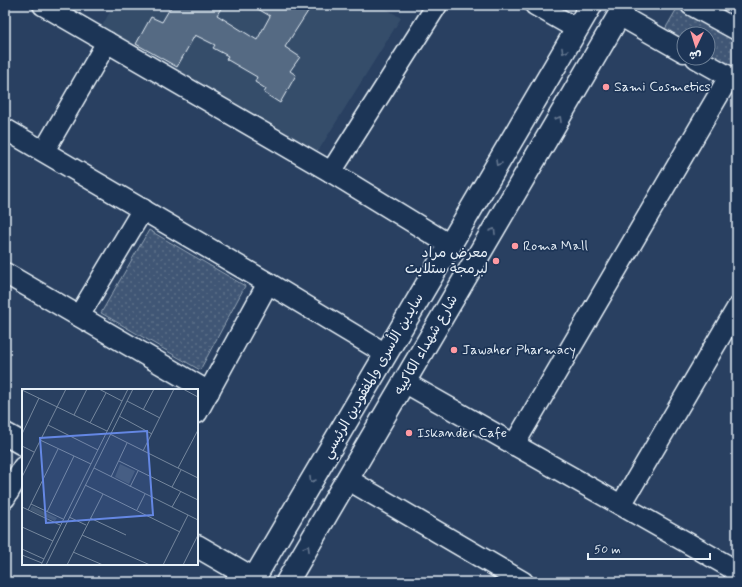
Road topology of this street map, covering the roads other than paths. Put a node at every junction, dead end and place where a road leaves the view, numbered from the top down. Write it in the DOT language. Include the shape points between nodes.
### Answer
graph roads {
  1 [pos="44,5"];
  2 [pos="535,5"];
  3 [pos="590,5"];
  4 [pos="691,5"];
  5 [pos="430,7"];
  6 [pos="622,10"];
  7 [pos="577,29"];
  8 [pos="737,30"];
  9 [pos="107,42"];
  10 [pos="676,47"];
  11 [pos="710,66"];
  12 [pos="733,79"];
  13 [pos="5,129"];
  14 [pos="44,151"];
  15 [pos="331,172"];
  16 [pos="143,210"];
  17 [pos="450,245"];
  18 [pos="5,273"];
  19 [pos="268,283"];
  20 [pos="737,308"];
  21 [pos="79,316"];
  22 [pos="386,354"];
  23 [pos="404,382"];
  24 [pos="208,392"];
  25 [pos="198,410"];
  26 [pos="352,411"];
  27 [pos="379,425"];
  28 [pos="5,434"];
  29 [pos="22,443"];
  30 [pos="514,445"];
  31 [pos="22,469"];
  32 [pos="348,479"];
  33 [pos="5,498"];
  34 [pos="621,506"];
  35 [pos="198,547"];
  36 [pos="737,571"];
  37 [pos="737,579"];
  38 [pos="253,581"];
  39 [pos="287,582"];
  40 [pos="523,582"];
  41 [pos="735,582"];
  1 -- 9 [label="street"];
  2 -- 7 [label="street"];
  3 -- 7 [label="main road, سايدين الأسرى والمفقودين الرئيسي"];
  4 -- 8 [label="street"];
  5 -- 15 [label="street"];
  6 -- 10 [label="street"];
  23 -- 6 [label="main road, شارع شهداء الكاكييه, one-way"];
  7 -- 17 [label="main road, سايدين الأسرى والمفقودين الرئيسي, one-way"];
  9 -- 14 [label="street"];
  9 -- 15 [label="street"];
  11 -- 12 [label="street"];
  12 -- 30 [label="street"];
  13 -- 14 [label="street"];
  14 -- 16 [label="street"];
  15 -- 17 [label="street"];
  16 -- 19 [label="street"];
  16 -- 21 [label="street"];
  17 -- 22 [label="main road, سايدين الأسرى والمفقودين الرئيسي"];
  18 -- 21 [label="street"];
  19 -- 22 [label="street"];
  19 -- 24 [label="street"];
  20 -- 34 [label="street"];
  21 -- 24 [label="street"];
  22 -- 26 [label="main road, سايدين الأسرى والمفقودين الرئيسي"];
  23 -- 27 [label="main road, شارع شهداء الكاكييه"];
  23 -- 30 [label="street"];
  24 -- 25 [label="street"];
  26 -- 27 [label="main road"];
  26 -- 38 [label="main road, سايدين الأسرى والمفقودين الرئيسي, one-way"];
  27 -- 32 [label="main road, شارع شهداء الكاكييه"];
  28 -- 29 [label="main road"];
  30 -- 34 [label="street"];
  31 -- 33 [label="street"];
  39 -- 32 [label="main road, شارع شهداء الكاكييه, one-way"];
  32 -- 40 [label="street"];
  34 -- 36 [label="street"];
  35 -- 38 [label="main road"];
  37 -- 41 [label="main road"];
}
